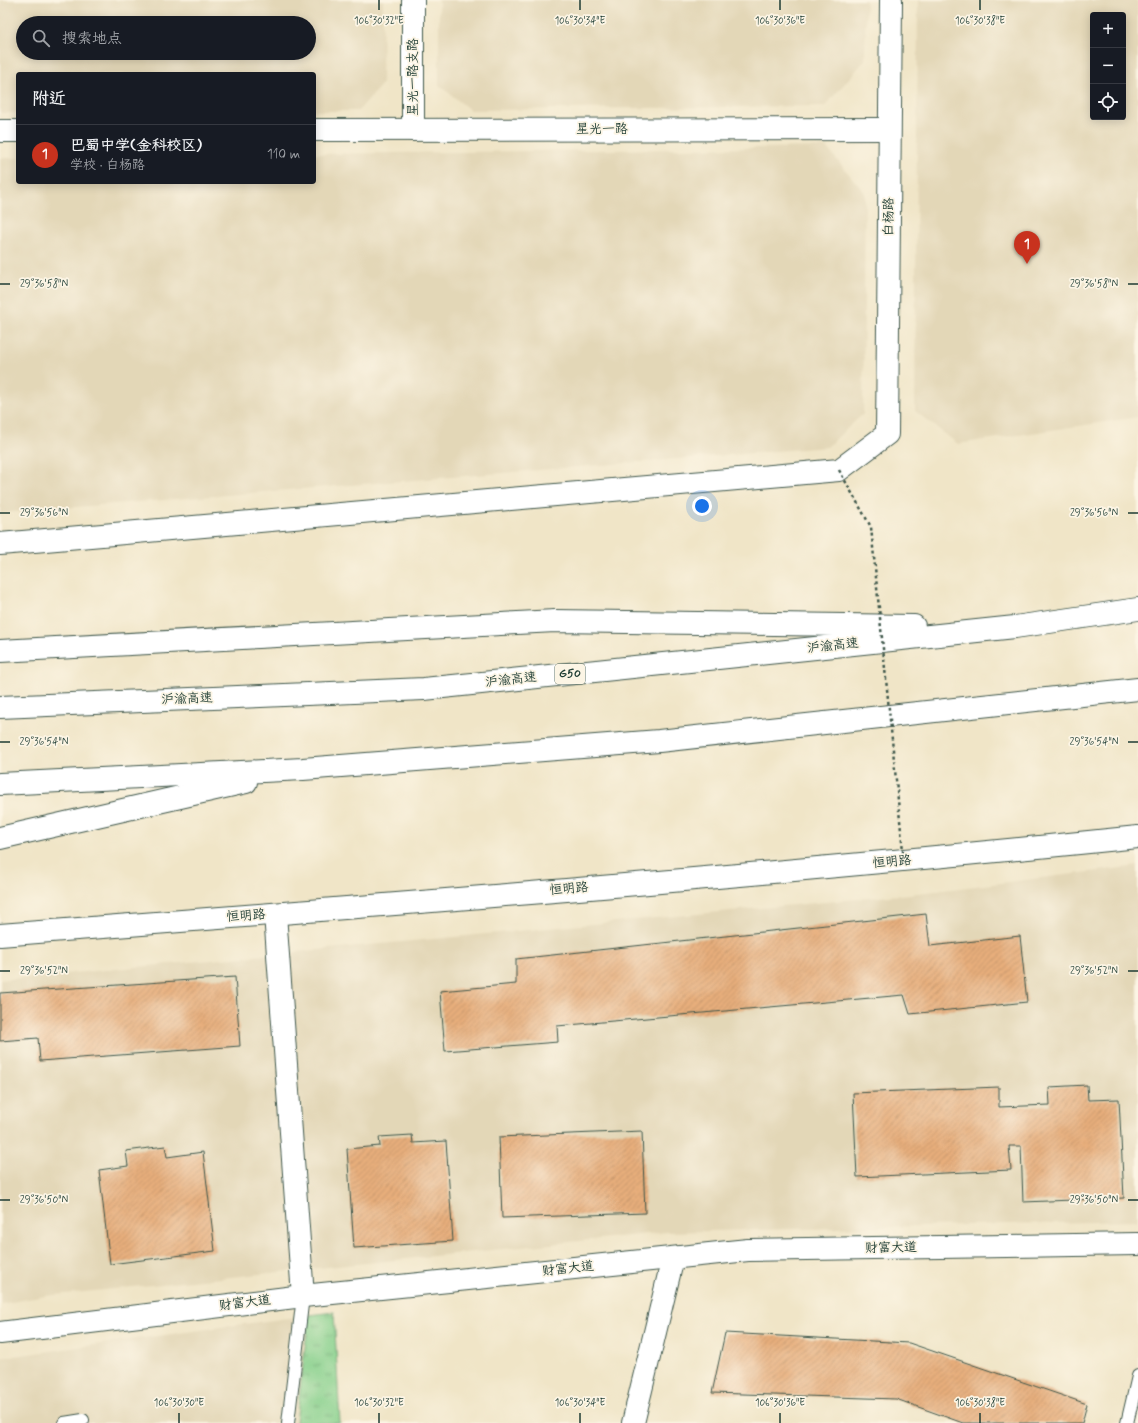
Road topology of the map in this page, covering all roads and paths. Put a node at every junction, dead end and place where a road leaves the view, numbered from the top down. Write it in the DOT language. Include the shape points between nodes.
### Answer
graph roads {
  1 [pos="413,0"];
  2 [pos="891,0"];
  3 [pos="890,128"];
  4 [pos="316,130"];
  5 [pos="413,130"];
  6 [pos="0,131"];
  7 [pos="16,131"];
  8 [pos="839,470"];
  9 [pos="0,544"];
  10 [pos="1138,609"];
  11 [pos="1015,627"];
  12 [pos="0,651"];
  13 [pos="1138,689"];
  14 [pos="0,707"];
  15 [pos="303,769"];
  16 [pos="0,784"];
  17 [pos="1138,837"];
  18 [pos="0,838"];
  19 [pos="1138,842"];
  20 [pos="904,861"];
  21 [pos="275,914"];
  22 [pos="0,935"];
  23 [pos="1138,1244"];
  24 [pos="673,1258"];
  25 [pos="303,1296"];
  26 [pos="0,1333"];
  27 [pos="1138,1376"];
  28 [pos="83,1420"];
  29 [pos="64,1423"];
  30 [pos="288,1423"];
  31 [pos="633,1423"];
  32 [pos="1127,1423"];
  1 -- 5 [label="main road, 星光一路支路"];
  2 -- 3 [label="main road, 白杨路"];
  3 -- 5 [label="main road, 星光一路"];
  3 -- 8 [label="main road, 白杨路" via="887,434"];
  4 -- 5 [label="main road, 星光一路"];
  6 -- 7 [label="main road"];
  8 -- 9 [label="main road"];
  8 -- 20 [label="path, bridge" via="872,527"];
  10 -- 11 [label="main road, 沪渝高速 / G50"];
  11 -- 12 [label="main road" via="554,621"];
  11 -- 14 [label="main road, 沪渝高速 / G50" via="424,689"];
  13 -- 15 [label="main road" via="659,741"];
  15 -- 16 [label="main road"];
  15 -- 18 [label="main road"];
  17 -- 19 [label="main road"];
  17 -- 20 [label="main road, 恒明路"];
  20 -- 21 [label="main road, 恒明路"];
  21 -- 22 [label="main road, 恒明路"];
  21 -- 25 [label="main road"];
  23 -- 24 [label="main road, 财富大道" via="748,1250"];
  24 -- 25 [label="main road, 财富大道"];
  24 -- 31 [label="main road"];
  25 -- 26 [label="main road, 财富大道"];
  25 -- 30 [label="lane"];
  27 -- 32 [label="lane"];
  28 -- 29 [label="lane"];
}
